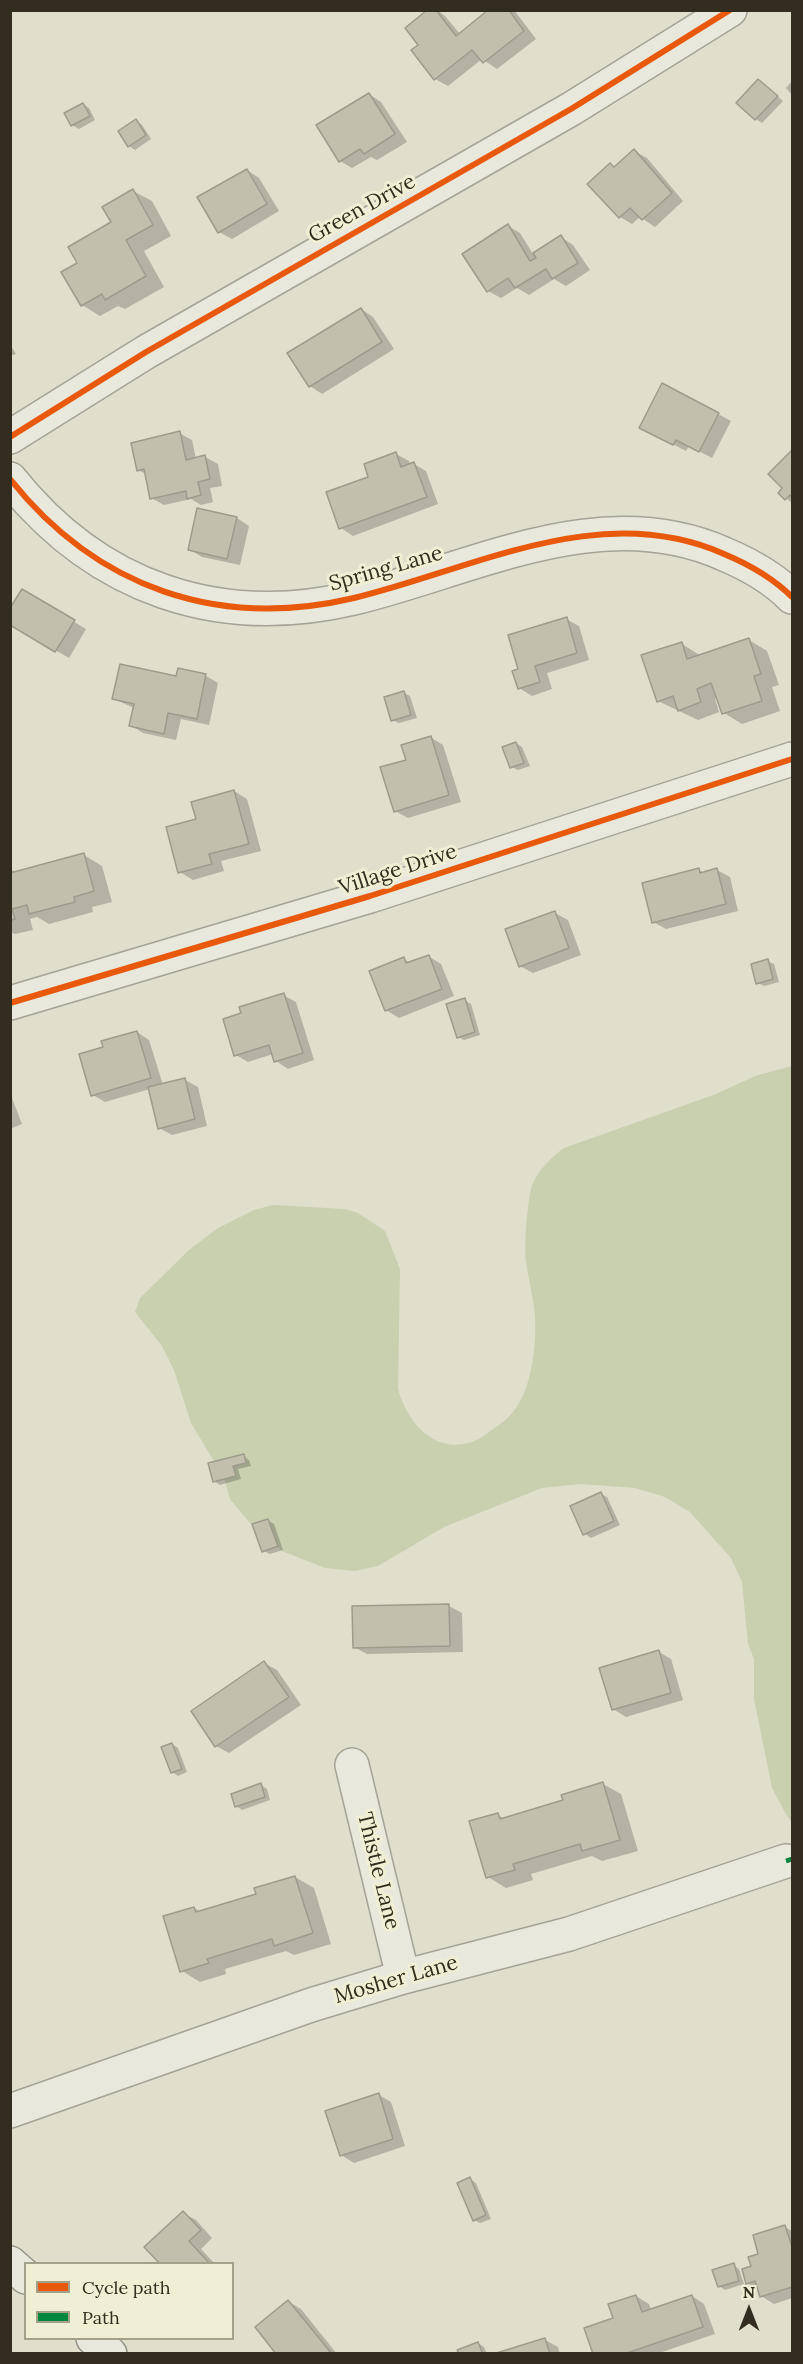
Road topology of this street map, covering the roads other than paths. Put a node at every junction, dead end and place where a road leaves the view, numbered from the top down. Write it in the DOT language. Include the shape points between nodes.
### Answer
graph roads {
  1 [pos="730,10"];
  2 [pos="10,436"];
  3 [pos="10,479"];
  4 [pos="792,597"];
  5 [pos="792,759"];
  6 [pos="10,1003"];
  7 [pos="352,1765"];
  8 [pos="786,1861"];
  9 [pos="403,1977"];
  10 [pos="10,2111"];
  11 [pos="10,2263"];
  12 [pos="24,2275"];
  13 [pos="95,2340"];
  14 [pos="110,2354"];
  1 -- 2 [label="street, Green Drive" via="571,109 146,352"];
  3 -- 4 [label="street, Spring Lane" via="39,512 96,559 166,593 208,604 250,609 318,605 387,589 525,547 622,533 652,534 712,548 766,576"];
  5 -- 6 [label="street, Village Drive" via="370,896"];
  7 -- 9 [label="street, Thistle Lane"];
  8 -- 9 [label="street, Mosher Lane" via="569,1934"];
  9 -- 10 [label="street, Mosher Lane" via="300,2008"];
  11 -- 12 [label="street"];
  13 -- 14 [label="street"];
}
